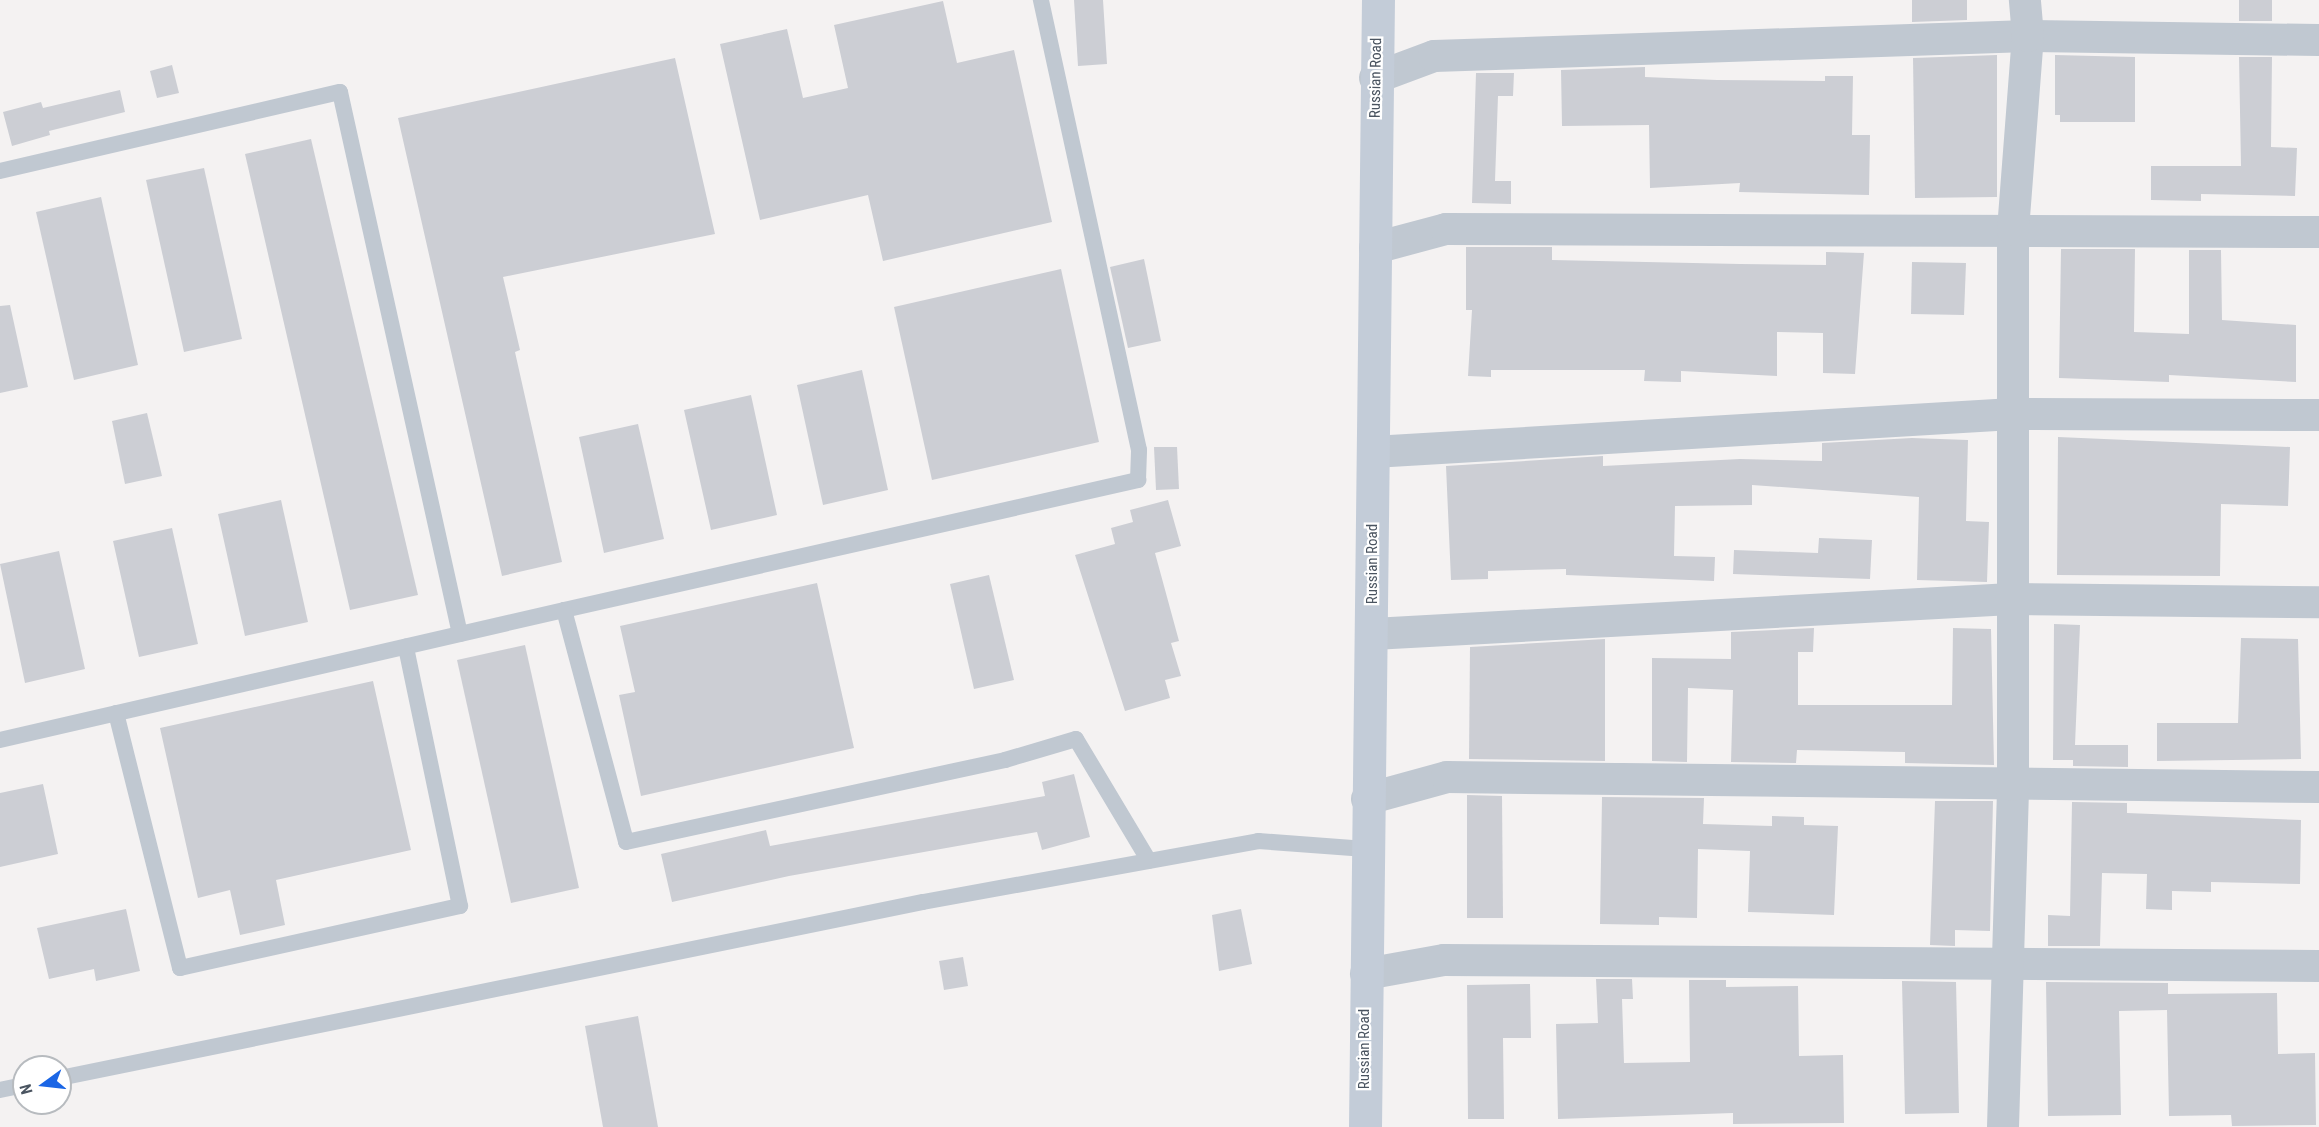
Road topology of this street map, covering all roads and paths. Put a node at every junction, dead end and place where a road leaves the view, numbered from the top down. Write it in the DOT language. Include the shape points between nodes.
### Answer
graph roads {
  1 [pos="1041,0"];
  2 [pos="1378,0"];
  3 [pos="2025,0"];
  4 [pos="2028,36"];
  5 [pos="2319,40"];
  6 [pos="1375,78"];
  7 [pos="0,171"];
  8 [pos="2013,230"];
  9 [pos="2319,232"];
  10 [pos="1375,248"];
  11 [pos="2013,414"];
  12 [pos="2319,415"];
  13 [pos="1373,452"];
  14 [pos="2011,599"];
  15 [pos="2319,602"];
  16 [pos="564,610"];
  17 [pos="460,634"];
  18 [pos="1373,634"];
  19 [pos="406,647"];
  20 [pos="117,713"];
  21 [pos="0,740"];
  22 [pos="2013,785"];
  23 [pos="2319,787"];
  24 [pos="1367,799"];
  25 [pos="1366,849"];
  26 [pos="1149,861"];
  27 [pos="2008,962"];
  28 [pos="2319,966"];
  29 [pos="1366,974"];
  30 [pos="72,1076"];
  31 [pos="1365,1127"];
  32 [pos="2003,1127"];
  1 -- 16 [label="lane" via="1139,450 1138,480"];
  2 -- 6 [label="main road, Russian Road"];
  3 -- 4 [label="street"];
  4 -- 5 [label="street"];
  4 -- 6 [label="street" via="1434,56"];
  4 -- 8 [label="street"];
  6 -- 10 [label="main road, Russian Road"];
  7 -- 17 [label="lane" via="340,92"];
  8 -- 9 [label="street"];
  8 -- 10 [label="street" via="1446,229"];
  8 -- 11 [label="street"];
  10 -- 13 [label="main road, Russian Road"];
  11 -- 12 [label="street"];
  11 -- 13 [label="street"];
  11 -- 14 [label="street"];
  13 -- 18 [label="main road, Russian Road"];
  14 -- 15 [label="street"];
  14 -- 18 [label="street"];
  14 -- 22 [label="street"];
  16 -- 17 [label="lane"];
  16 -- 26 [label="lane" via="626,842 1005,760 1076,739"];
  17 -- 19 [label="lane"];
  18 -- 24 [label="main road, Russian Road"];
  19 -- 20 [label="lane"];
  19 -- 20 [label="lane" via="460,906 180,968"];
  20 -- 21 [label="lane"];
  22 -- 23 [label="street"];
  22 -- 24 [label="street" via="1447,777"];
  22 -- 27 [label="street"];
  24 -- 25 [label="main road, Russian Road"];
  25 -- 26 [label="lane" via="1258,841"];
  25 -- 29 [label="main road, Russian Road"];
  26 -- 30 [label="lane" via="923,902"];
  27 -- 28 [label="street"];
  27 -- 29 [label="street" via="1444,960"];
  27 -- 32 [label="street"];
  29 -- 31 [label="main road, Russian Road"];
}
